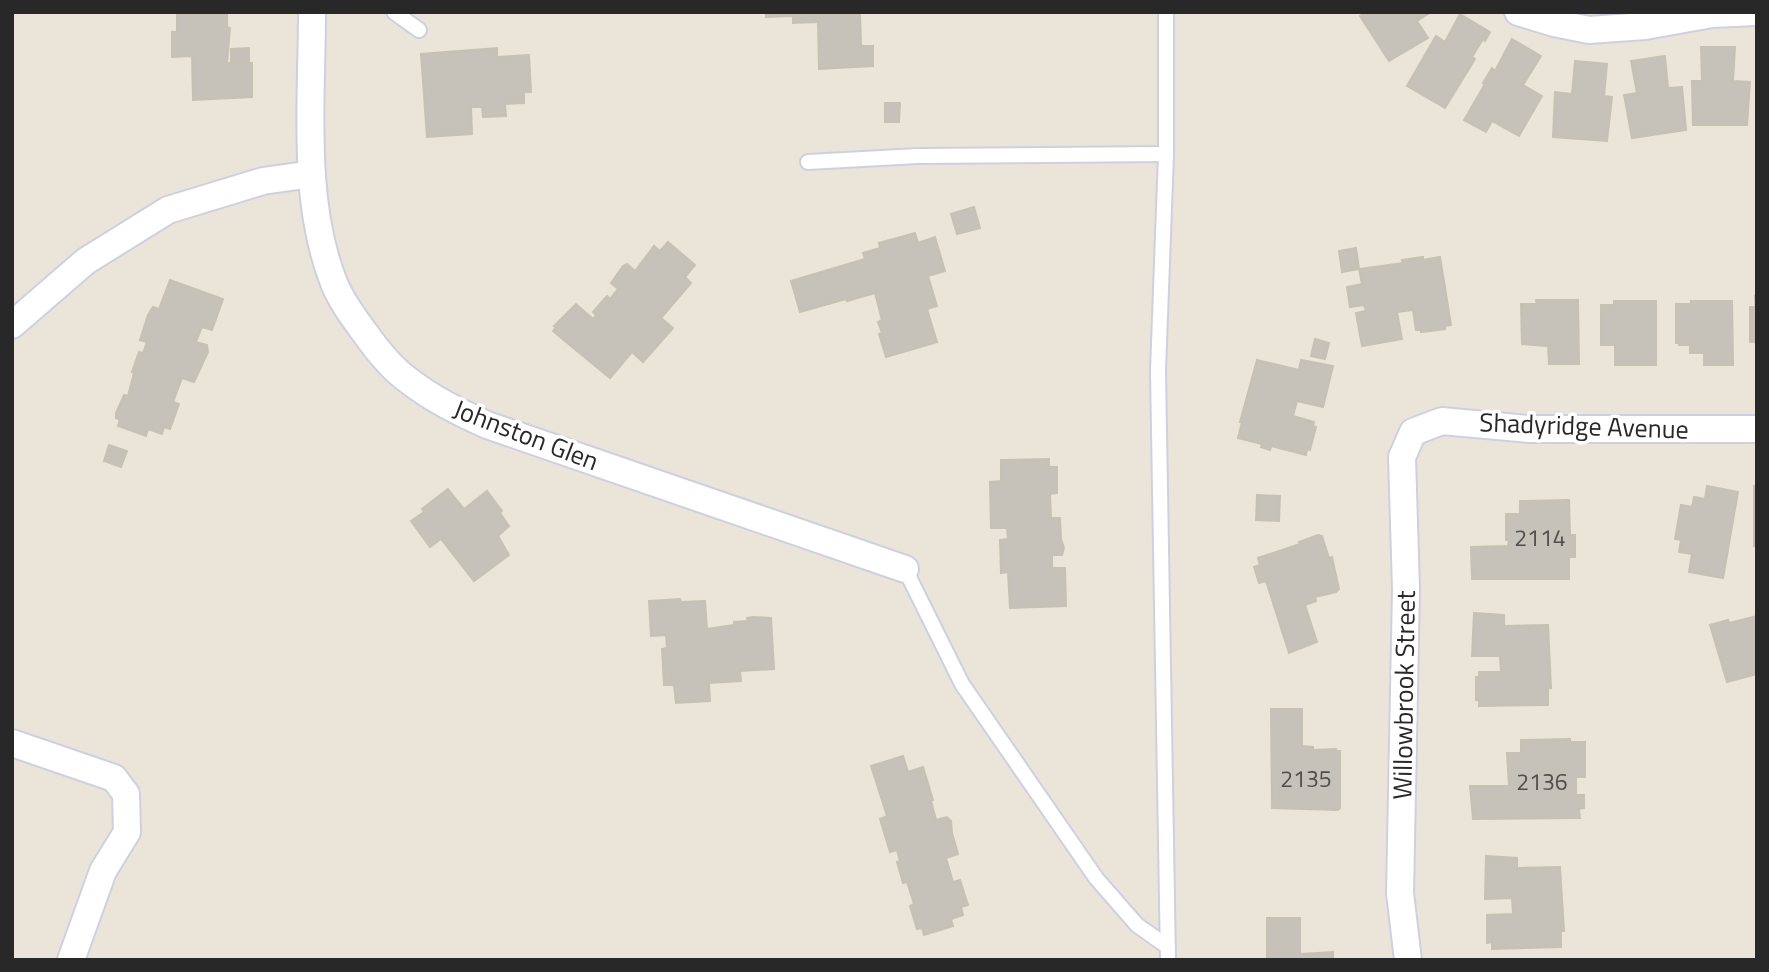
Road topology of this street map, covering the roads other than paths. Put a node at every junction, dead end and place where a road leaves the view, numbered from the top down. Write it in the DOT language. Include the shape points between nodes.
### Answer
graph roads {
  1 [pos="312,12"];
  2 [pos="394,12"];
  3 [pos="1166,12"];
  4 [pos="1518,12"];
  5 [pos="1757,12"];
  6 [pos="419,30"];
  7 [pos="1166,154"];
  8 [pos="808,162"];
  9 [pos="312,174"];
  10 [pos="12,325"];
  11 [pos="1757,429"];
  12 [pos="1413,432"];
  13 [pos="905,569"];
  14 [pos="12,743"];
  15 [pos="1168,953"];
  16 [pos="71,960"];
  17 [pos="1408,960"];
  1 -- 9 [label="street, Johnston Glen"];
  2 -- 6 [label="lane"];
  3 -- 7 [label="lane"];
  4 -- 5 [label="street" via="1589,30"];
  7 -- 8 [label="lane" via="918,156"];
  7 -- 15 [label="lane" via="1158,371"];
  9 -- 10 [label="street" via="263,181 167,210 86,261"];
  9 -- 13 [label="street, Johnston Glen" via="316,216 335,286 377,349 407,379 447,407 487,425"];
  11 -- 12 [label="street, Shadyridge Avenue" via="1529,429 1442,421"];
  12 -- 17 [label="street, Willowbrook Street" via="1402,457 1406,589 1400,893"];
  13 -- 15 [label="lane" via="962,684 1096,878"];
  14 -- 16 [label="street" via="114,778 126,794 127,832 103,871"];
}
